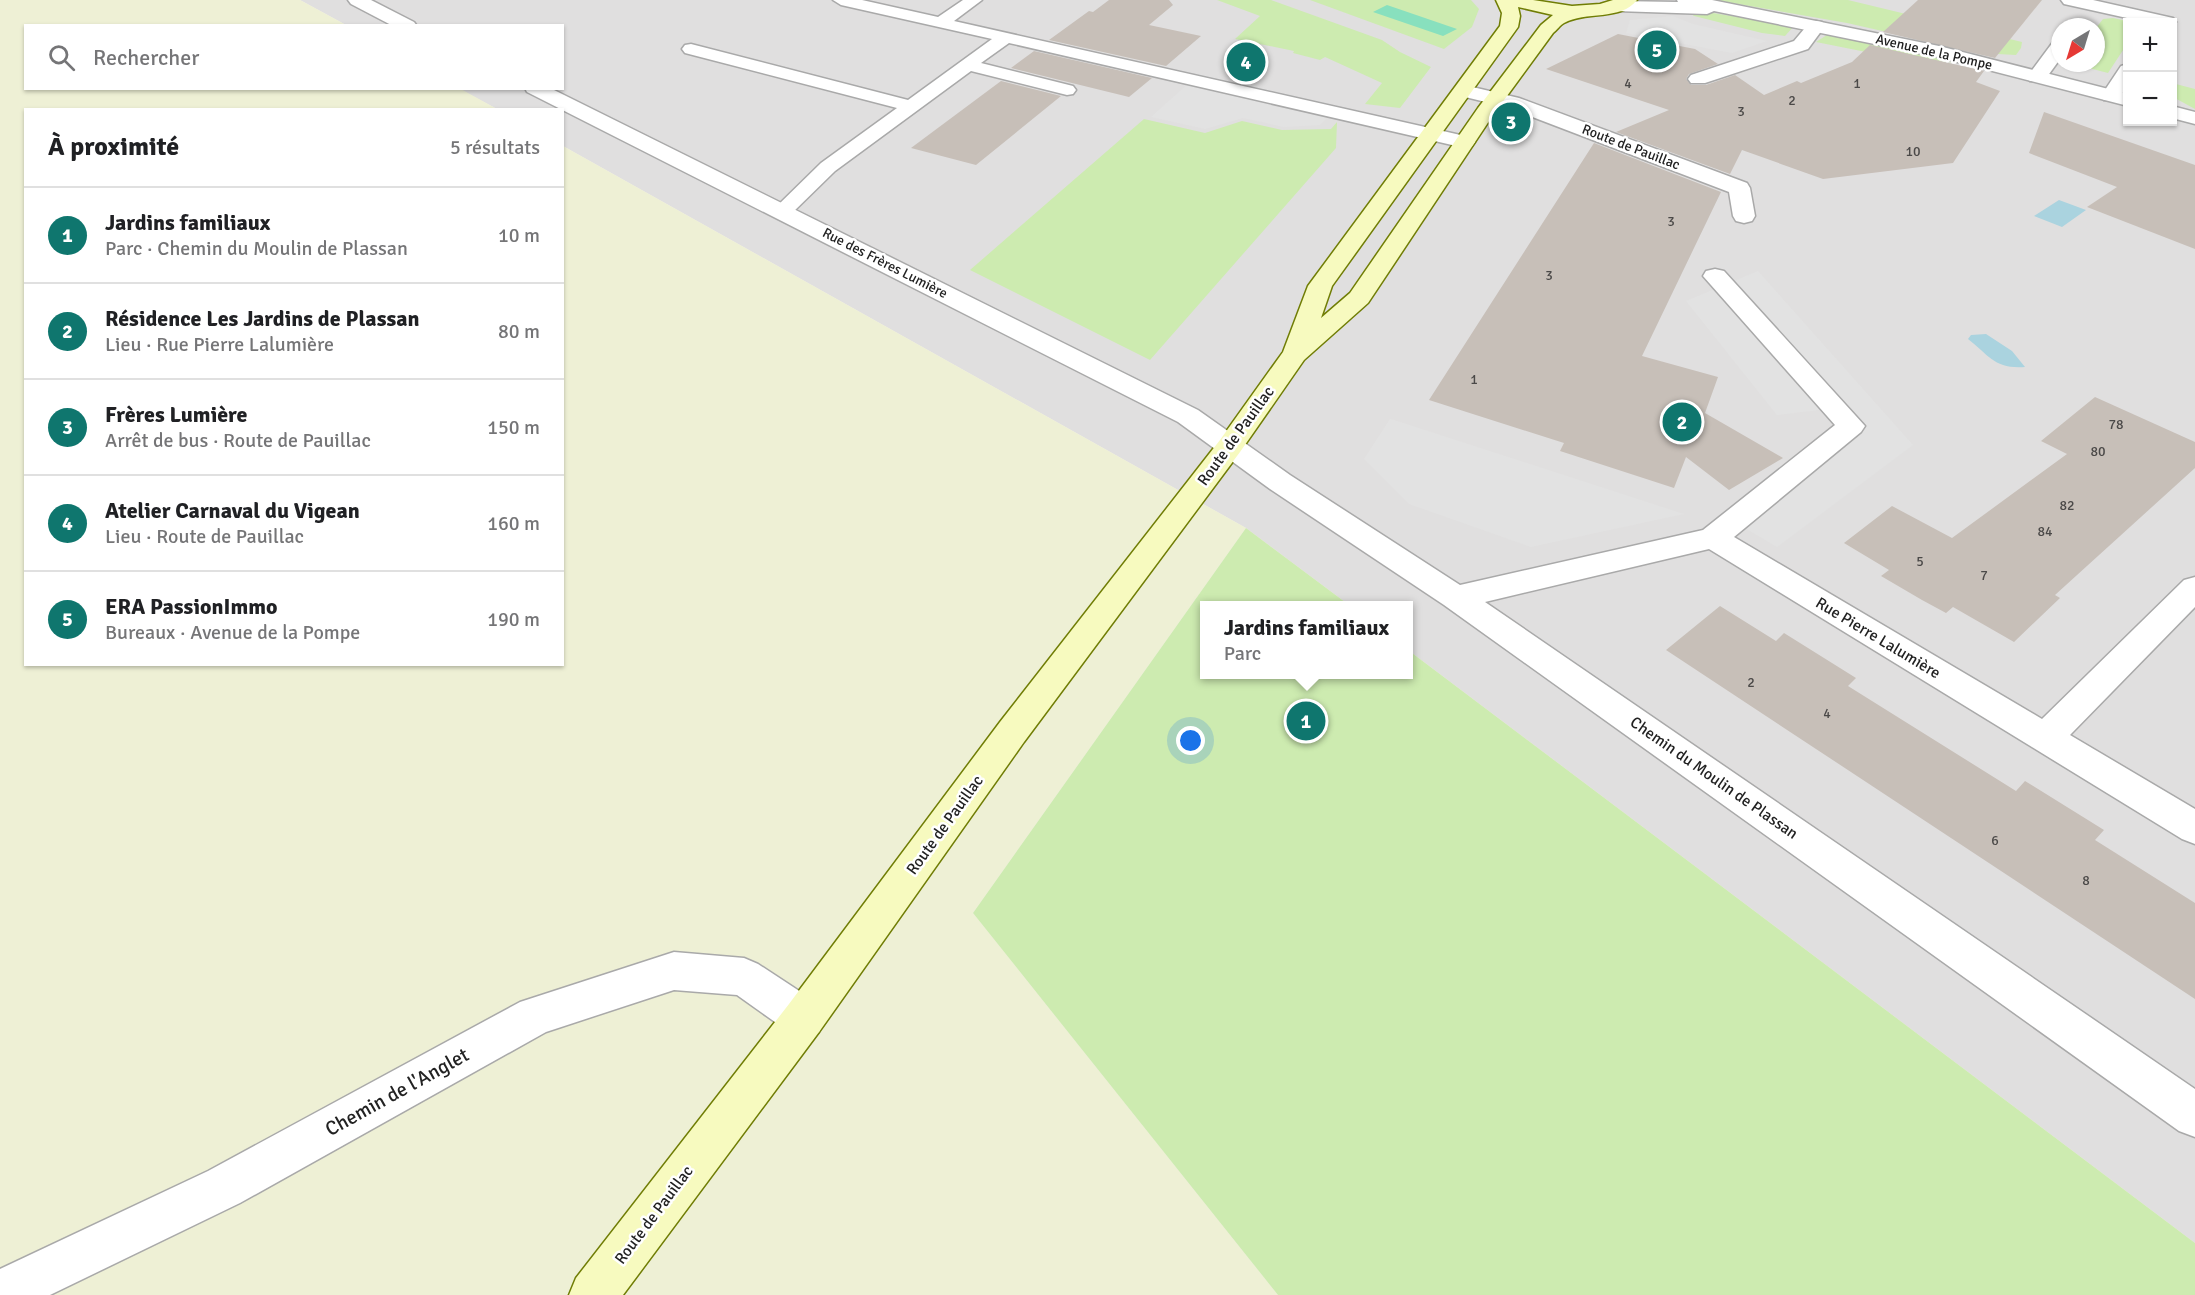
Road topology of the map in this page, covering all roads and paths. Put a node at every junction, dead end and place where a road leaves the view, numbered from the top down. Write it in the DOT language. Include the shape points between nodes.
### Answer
graph roads {
  1 [pos="357,0"];
  2 [pos="841,0"];
  3 [pos="974,0"];
  4 [pos="1505,0"];
  5 [pos="1515,0"];
  6 [pos="1686,0"];
  7 [pos="2070,0"];
  8 [pos="1622,3"];
  9 [pos="1586,11"];
  10 [pos="1739,12"];
  11 [pos="2131,18"];
  12 [pos="940,23"];
  13 [pos="404,24"];
  14 [pos="1816,26"];
  15 [pos="1005,38"];
  16 [pos="691,49"];
  17 [pos="2051,58"];
  18 [pos="967,65"];
  19 [pos="2126,72"];
  20 [pos="2037,77"];
  21 [pos="1698,79"];
  22 [pos="538,90"];
  23 [pos="1067,90"];
  24 [pos="1464,91"];
  25 [pos="1496,98"];
  26 [pos="2119,98"];
  27 [pos="911,106"];
  28 [pos="2177,113"];
  29 [pos="2195,118"];
  30 [pos="1432,134"];
  31 [pos="1465,142"];
  32 [pos="782,212"];
  33 [pos="1744,216"];
  34 [pos="1715,276"];
  35 [pos="1295,354"];
  36 [pos="1230,446"];
  37 [pos="1713,538"];
  38 [pos="2195,588"];
  39 [pos="1455,597"];
  40 [pos="2044,739"];
  41 [pos="2195,828"];
  42 [pos="804,1018"];
  43 [pos="2195,1115"];
  44 [pos="0,1294"];
  45 [pos="592,1295"];
  1 -- 13 [label="street"];
  2 -- 12 [label="lane"];
  3 -- 12 [label="lane"];
  4 -- 24 [label="main road, Route de Pauillac" via="1512,22"];
  5 -- 9 [label="main road" via="1537,7"];
  6 -- 10 [label="street, Avenue de la Pompe"];
  7 -- 11 [label="street" via="2086,12"];
  8 -- 9 [label="main road"];
  8 -- 10 [label="street, Avenue de la Pompe"];
  9 -- 25 [label="main road, Route de Pauillac" via="1558,19 1547,29"];
  10 -- 14 [label="street, Avenue de la Pompe"];
  12 -- 15 [label="lane"];
  14 -- 20 [label="street, Avenue de la Pompe"];
  14 -- 21 [label="street" via="1801,45"];
  15 -- 18 [label="lane"];
  15 -- 30 [label="lane"];
  16 -- 27 [label="lane"];
  17 -- 20 [label="street"];
  18 -- 23 [label="lane"];
  18 -- 27 [label="lane"];
  19 -- 26 [label="street"];
  20 -- 26 [label="street, Avenue de la Pompe"];
  22 -- 32 [label="street, Rue des Frères Lumière"];
  24 -- 25 [label="street, Route de Pauillac"];
  24 -- 30 [label="main road, Route de Pauillac"];
  25 -- 31 [label="main road, Route de Pauillac"];
  25 -- 33 [label="street, Route de Pauillac" via="1739,188"];
  27 -- 32 [label="lane" via="828,167"];
  28 -- 29 [label="street"];
  30 -- 31 [label="lane"];
  30 -- 35 [label="main road, Route de Pauillac" via="1320,286"];
  31 -- 35 [label="main road, Route de Pauillac" via="1359,298"];
  32 -- 36 [label="street, Rue des Frères Lumière" via="1188,416"];
  34 -- 37 [label="street" via="1851,426"];
  35 -- 36 [label="main road, Route de Pauillac"];
  36 -- 39 [label="street, Chemin du Moulin de Plassan"];
  36 -- 42 [label="main road, Route de Pauillac" via="1012,732"];
  37 -- 39 [label="street"];
  37 -- 40 [label="street, Rue Pierre Lalumière"];
  38 -- 40 [label="street"];
  39 -- 43 [label="street, Chemin du Moulin de Plassan"];
  40 -- 41 [label="street, Rue Pierre Lalumière"];
  42 -- 44 [label="street, Chemin de l'Anglet" via="744,977 674,971 535,1016 224,1187"];
  42 -- 45 [label="main road, Route de Pauillac"];
}
